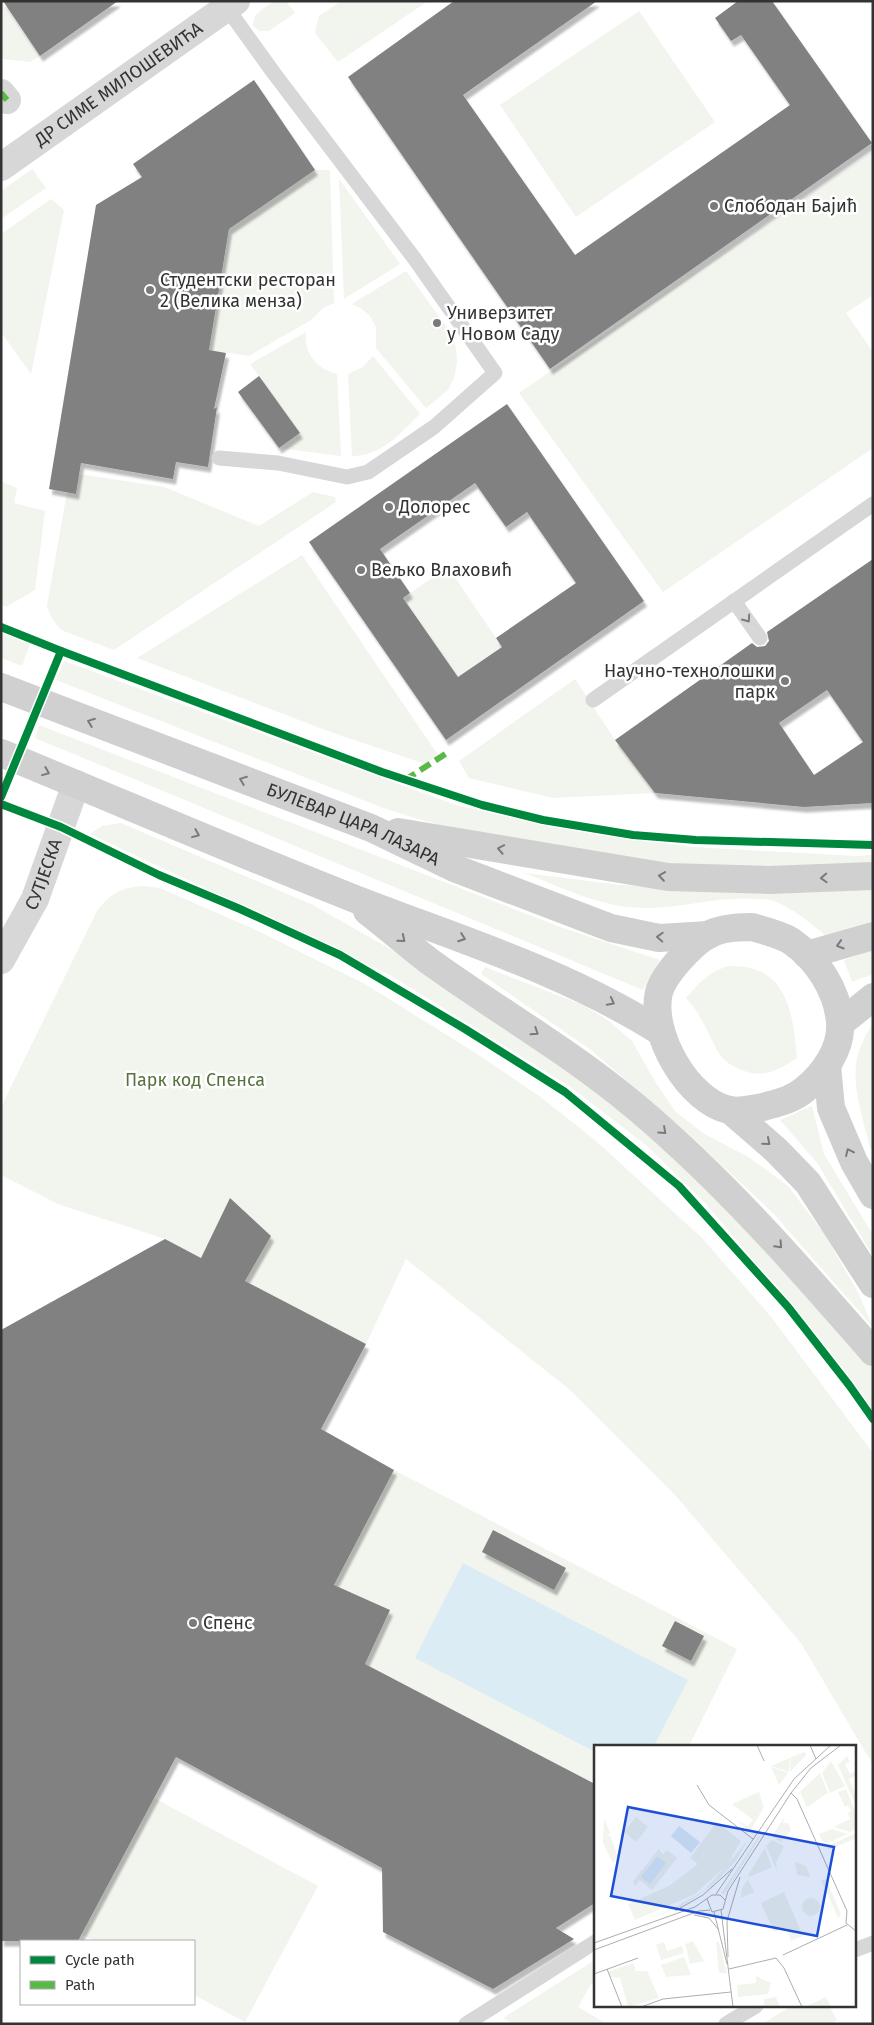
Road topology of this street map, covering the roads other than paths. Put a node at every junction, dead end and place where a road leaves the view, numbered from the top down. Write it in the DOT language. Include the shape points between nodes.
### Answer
graph roads {
  1 [pos="232,5"];
  2 [pos="1,167"];
  3 [pos="219,458"];
  4 [pos="873,504"];
  5 [pos="734,601"];
  6 [pos="760,638"];
  7 [pos="1,686"];
  8 [pos="593,700"];
  9 [pos="1,753"];
  10 [pos="76,784"];
  11 [pos="371,828"];
  12 [pos="873,876"];
  13 [pos="350,897"];
  14 [pos="708,935"];
  15 [pos="873,936"];
  16 [pos="807,955"];
  17 [pos="1,960"];
  18 [pos="873,997"];
  19 [pos="841,1023"];
  20 [pos="661,1032"];
  21 [pos="827,1065"];
  22 [pos="730,1110"];
  23 [pos="873,1195"];
  24 [pos="873,1284"];
  25 [pos="873,1352"];
  26 [pos="594,1943"];
  27 [pos="873,1943"];
  28 [pos="856,1950"];
  29 [pos="753,2008"];
  30 [pos="466,2024"];
  31 [pos="726,2024"];
  1 -- 2 [label="street, ДР СИМЕ МИЛОШЕВИЋА"];
  1 -- 3 [label="lane" via="273,72 414,258 495,373 434,427 368,472 347,477 278,463"];
  4 -- 5 [label="lane"];
  5 -- 6 [label="lane, one-way"];
  5 -- 8 [label="lane"];
  11 -- 7 [label="main road, БУЛЕВАР ЦАРА ЛАЗАРА, one-way"];
  9 -- 10 [label="main road, one-way"];
  10 -- 13 [label="main road, one-way"];
  10 -- 17 [label="street, СУТЈЕСКА" via="34,900"];
  12 -- 11 [label="main road, one-way" via="769,880 668,877"];
  14 -- 11 [label="main road, БУЛЕВАР ЦАРА ЛАЗАРА, one-way" via="659,938 612,928 454,868"];
  13 -- 20 [label="main road, one-way" via="492,949 582,987"];
  13 -- 25 [label="main road, one-way" via="428,960 579,1062 636,1107 737,1200"];
  14 -- 16 [label="main road, БУЛЕВАР ЦАРА ЛАЗАРА" via="752,927 790,941"];
  14 -- 20 [label="main road" via="676,964 659,992"];
  15 -- 16 [label="main road, one-way"];
  16 -- 19 [label="main road, БУЛЕВАР ЦАРА ЛАЗАРА" via="834,995"];
  18 -- 19 [label="main road"];
  19 -- 21 [label="main road" via="838,1044"];
  20 -- 22 [label="main road" via="678,1069 693,1088 710,1102"];
  21 -- 22 [label="main road" via="816,1081 800,1094 759,1108"];
  23 -- 21 [label="main road, one-way" via="854,1162 831,1108"];
  22 -- 24 [label="main road, one-way" via="808,1183"];
  26 -- 30 [label="lane"];
  27 -- 28 [label="lane"];
  29 -- 31 [label="lane"];
}
